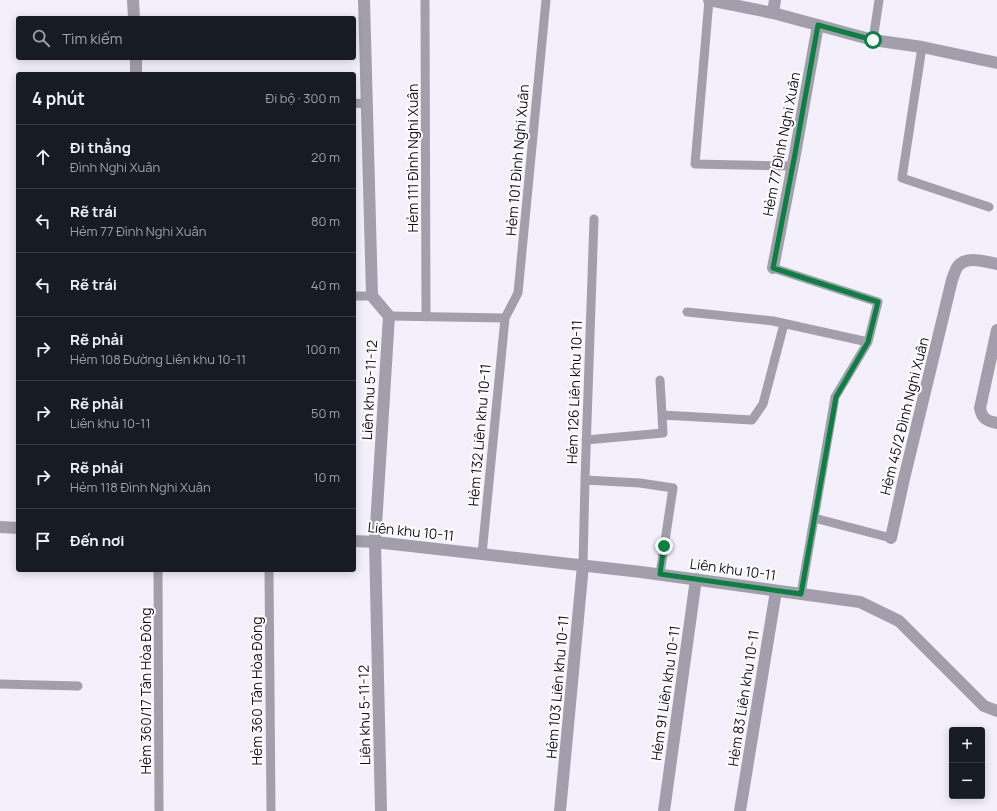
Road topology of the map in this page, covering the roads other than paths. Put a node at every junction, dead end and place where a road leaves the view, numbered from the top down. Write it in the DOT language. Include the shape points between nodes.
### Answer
graph roads {
  1 [pos="133,0"];
  2 [pos="364,0"];
  3 [pos="425,0"];
  4 [pos="546,0"];
  5 [pos="709,0"];
  6 [pos="776,0"];
  7 [pos="879,0"];
  8 [pos="773,13"];
  9 [pos="134,16"];
  10 [pos="818,25"];
  11 [pos="873,40"];
  12 [pos="922,46"];
  13 [pos="136,60"];
  14 [pos="997,63"];
  15 [pos="136,72"];
  16 [pos="356,103"];
  17 [pos="366,104"];
  18 [pos="792,166"];
  19 [pos="989,207"];
  20 [pos="594,219"];
  21 [pos="997,264"];
  22 [pos="773,268"];
  23 [pos="356,296"];
  24 [pos="372,296"];
  25 [pos="687,312"];
  26 [pos="388,316"];
  27 [pos="426,317"];
  28 [pos="504,318"];
  29 [pos="784,324"];
  30 [pos="997,330"];
  31 [pos="868,342"];
  32 [pos="660,380"];
  33 [pos="662,416"];
  34 [pos="997,423"];
  35 [pos="586,440"];
  36 [pos="585,480"];
  37 [pos="814,518"];
  38 [pos="0,527"];
  39 [pos="16,528"];
  40 [pos="891,538"];
  41 [pos="356,541"];
  42 [pos="375,542"];
  43 [pos="482,554"];
  44 [pos="583,565"];
  45 [pos="158,572"];
  46 [pos="270,572"];
  47 [pos="660,574"];
  48 [pos="696,579"];
  49 [pos="776,591"];
  50 [pos="801,594"];
  51 [pos="0,684"];
  52 [pos="78,686"];
  53 [pos="997,711"];
  54 [pos="159,811"];
  55 [pos="271,811"];
  56 [pos="381,811"];
  57 [pos="560,811"];
  58 [pos="664,811"];
  59 [pos="740,811"];
  1 -- 9 [label="street"];
  2 -- 17 [label="street"];
  3 -- 27 [label="lane, Hẻm 111 Đình Nghi Xuân"];
  4 -- 28 [label="lane, Hẻm 101 Đình Nghi Xuân" via="518,293"];
  5 -- 8 [label="street"];
  5 -- 18 [label="lane" via="695,164"];
  6 -- 8 [label="street"];
  7 -- 11 [label="lane"];
  8 -- 10 [label="street"];
  10 -- 11 [label="street"];
  10 -- 18 [label="street, Hẻm 77 Đình Nghi Xuân"];
  11 -- 12 [label="street"];
  12 -- 14 [label="street"];
  12 -- 19 [label="lane" via="902,178"];
  13 -- 15 [label="street"];
  16 -- 17 [label="lane"];
  17 -- 24 [label="street"];
  18 -- 22 [label="street, Hẻm 77 Đình Nghi Xuân"];
  20 -- 35 [label="lane, Hẻm 126 Liên khu 10-11"];
  21 -- 40 [label="street, Hẻm 45/2 Đình Nghi Xuân" via="971,260 962,262 957,267"];
  22 -- 31 [label="lane" via="878,302"];
  23 -- 24 [label="lane"];
  24 -- 26 [label="street"];
  25 -- 29 [label="lane"];
  26 -- 27 [label="lane"];
  26 -- 42 [label="street, Liên khu 5-11-12"];
  27 -- 28 [label="lane"];
  28 -- 43 [label="lane, Hẻm 132 Liên khu 10-11"];
  29 -- 31 [label="lane"];
  29 -- 33 [label="lane" via="762,404 752,420"];
  30 -- 34 [label="street" via="980,408 983,417"];
  31 -- 37 [label="lane" via="836,397"];
  32 -- 33 [label="lane"];
  33 -- 35 [label="lane" via="663,433"];
  35 -- 36 [label="lane, Hẻm 126 Liên khu 10-11"];
  36 -- 44 [label="lane, Hẻm 126 Liên khu 10-11"];
  36 -- 47 [label="lane" via="674,488"];
  37 -- 40 [label="lane, Hẻm 45/2 Đình Nghi Xuân"];
  37 -- 50 [label="lane"];
  38 -- 39 [label="street"];
  41 -- 42 [label="street, Liên khu 10-11"];
  42 -- 43 [label="street, Liên khu 10-11"];
  42 -- 56 [label="street, Liên khu 5-11-12"];
  43 -- 44 [label="street, Liên khu 10-11"];
  44 -- 47 [label="street, Liên khu 10-11"];
  44 -- 57 [label="street, Hẻm 103 Liên khu 10-11"];
  45 -- 54 [label="lane, Hẻm 360/17 Tân Hòa Đông"];
  46 -- 55 [label="lane, Hẻm 360 Tân Hòa Đông"];
  47 -- 48 [label="street, Liên khu 10-11"];
  48 -- 49 [label="street, Liên khu 10-11"];
  48 -- 58 [label="street, Hẻm 91 Liên khu 10-11"];
  49 -- 50 [label="street, Liên khu 10-11"];
  49 -- 59 [label="street, Hẻm 83 Liên khu 10-11"];
  50 -- 53 [label="street, Liên khu 10-11" via="860,602 899,621 984,706"];
  51 -- 52 [label="lane"];
}
